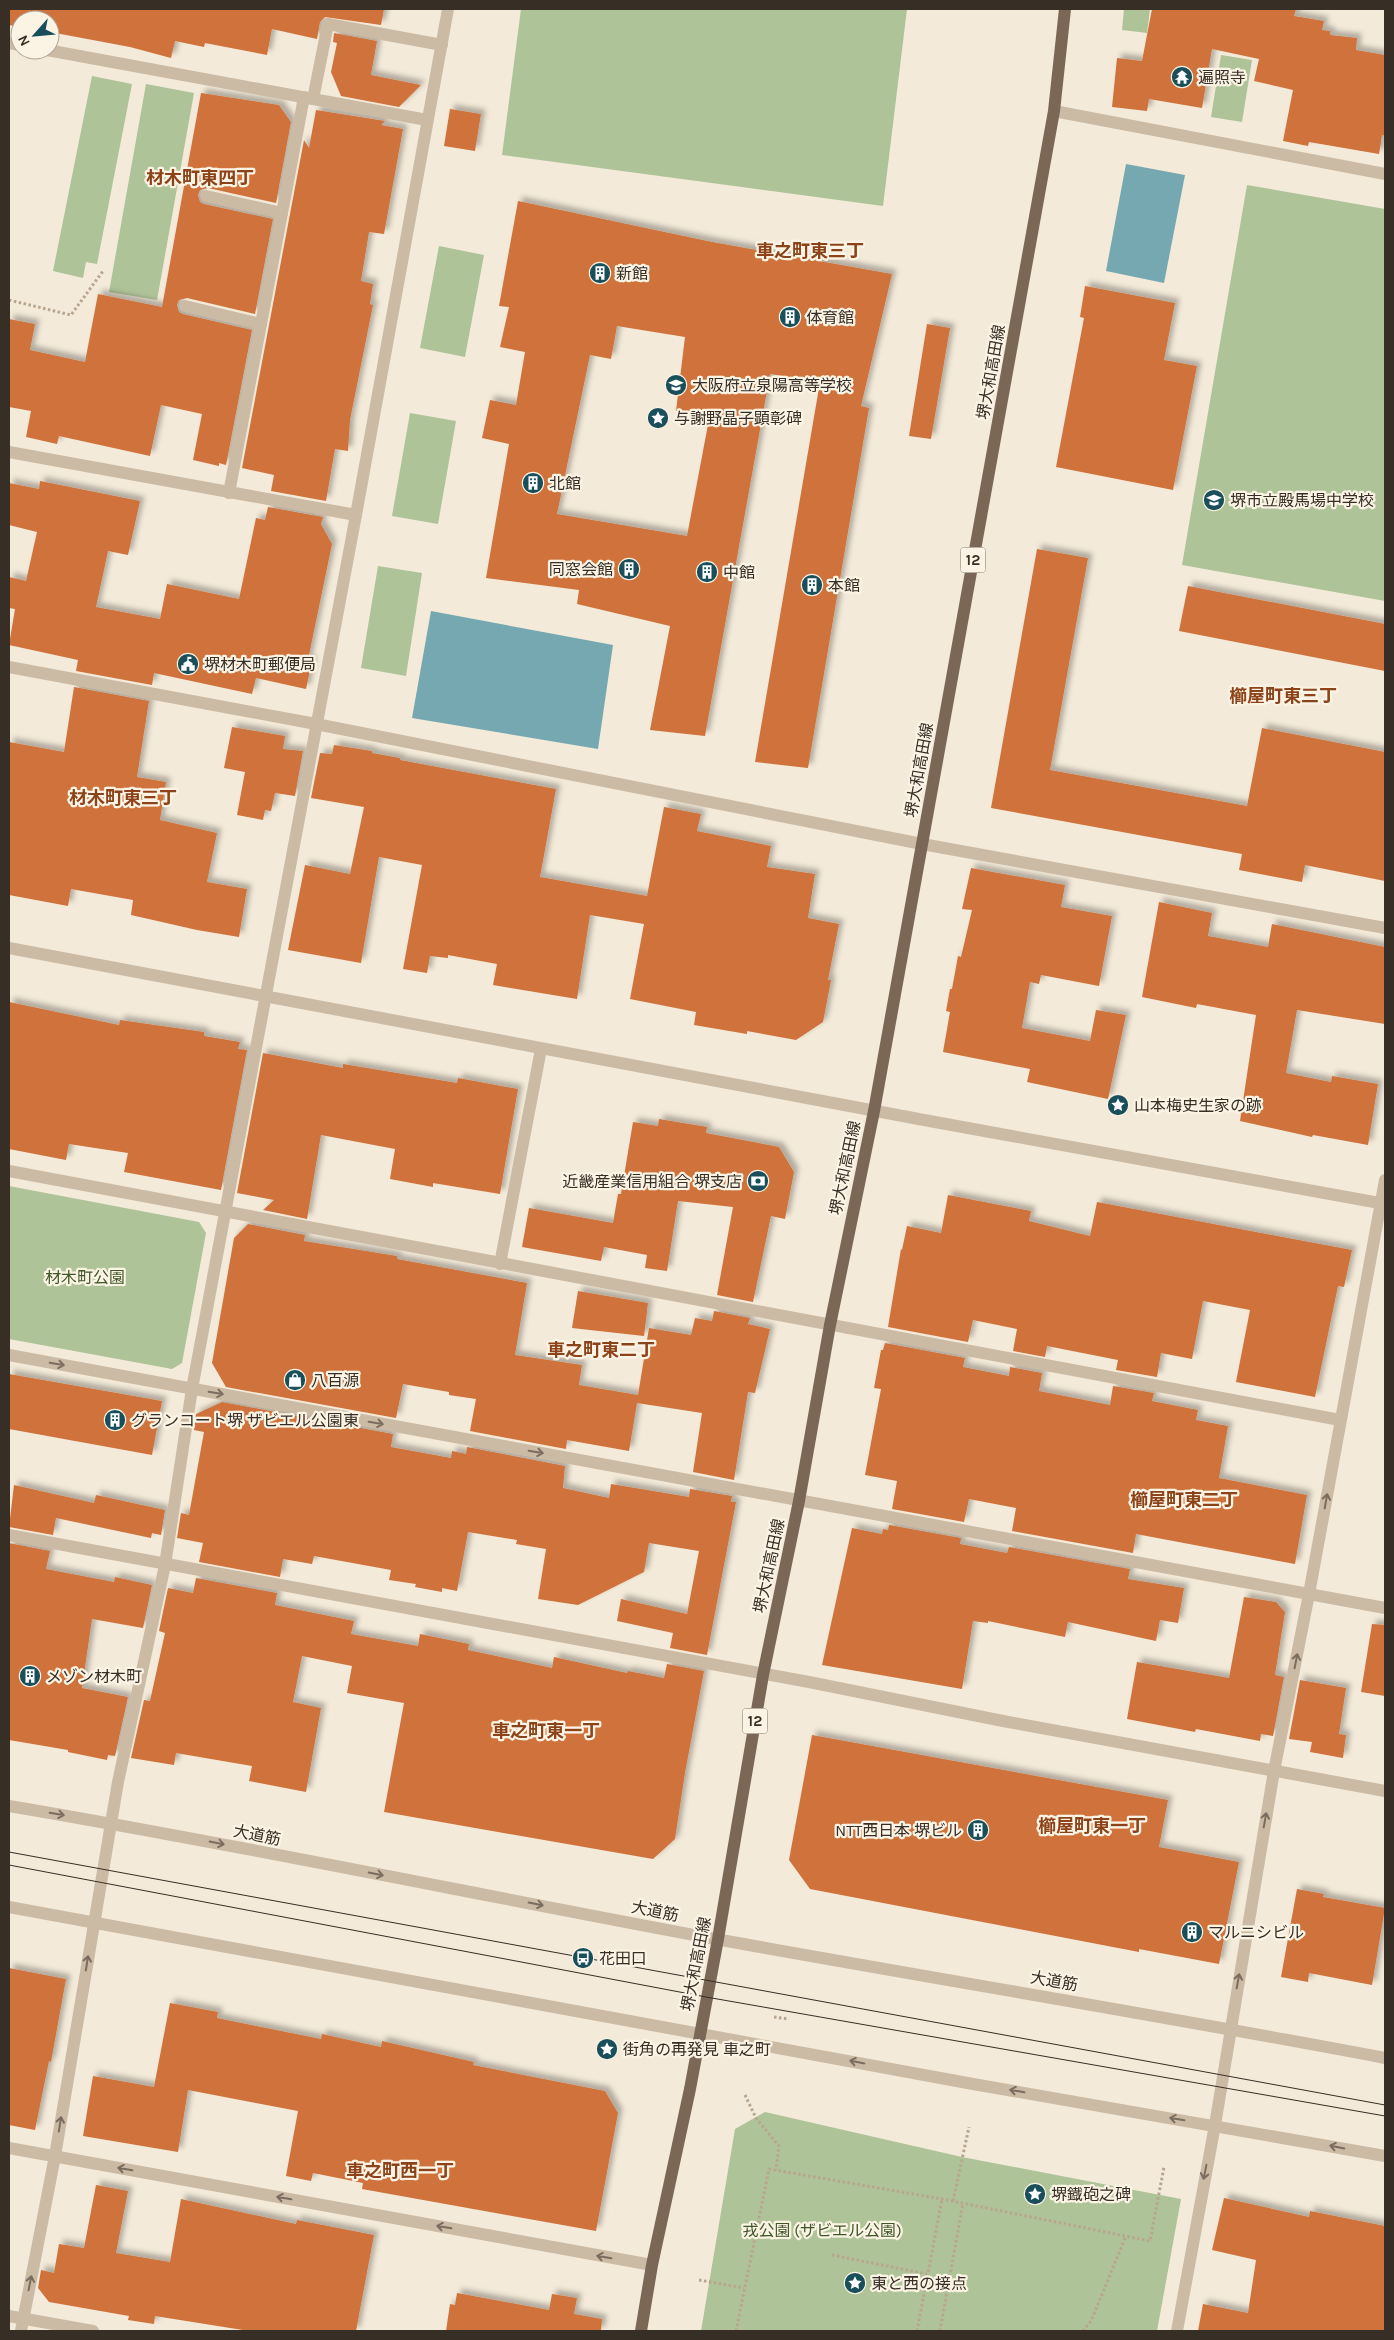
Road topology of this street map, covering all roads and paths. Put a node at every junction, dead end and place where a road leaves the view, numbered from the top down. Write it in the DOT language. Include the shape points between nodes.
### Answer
graph roads {
  1 [pos="448,9"];
  2 [pos="1065,9"];
  3 [pos="442,45"];
  4 [pos="60,52"];
  5 [pos="309,98"];
  6 [pos="1054,110"];
  7 [pos="427,120"];
  8 [pos="1385,174"];
  9 [pos="206,196"];
  10 [pos="282,213"];
  11 [pos="103,271"];
  12 [pos="9,300"];
  13 [pos="185,306"];
  14 [pos="261,324"];
  15 [pos="9,452"];
  16 [pos="229,493"];
  17 [pos="356,515"];
  18 [pos="9,667"];
  19 [pos="316,724"];
  20 [pos="922,844"];
  21 [pos="1385,928"];
  22 [pos="9,948"];
  23 [pos="266,997"];
  24 [pos="541,1049"];
  25 [pos="874,1111"];
  26 [pos="9,1171"];
  27 [pos="1385,1180"];
  28 [pos="1383,1203"];
  29 [pos="225,1212"];
  30 [pos="500,1264"];
  31 [pos="830,1324"];
  32 [pos="9,1355"];
  33 [pos="192,1389"];
  34 [pos="1340,1420"];
  35 [pos="799,1501"];
  36 [pos="9,1535"];
  37 [pos="165,1565"];
  38 [pos="1309,1594"];
  39 [pos="1385,1608"];
  40 [pos="763,1675"];
  41 [pos="1274,1771"];
  42 [pos="1385,1791"];
  43 [pos="9,1806"];
  44 [pos="111,1823"];
  45 [pos="9,1907"];
  46 [pos="94,1923"];
  47 [pos="718,1939"];
  48 [pos="626,1959"];
  49 [pos="644,1962"];
  50 [pos="774,2017"];
  51 [pos="789,2019"];
  52 [pos="1230,2029"];
  53 [pos="699,2033"];
  54 [pos="1385,2058"];
  55 [pos="745,2095"];
  56 [pos="1214,2124"];
  57 [pos="969,2127"];
  58 [pos="9,2148"];
  59 [pos="55,2156"];
  60 [pos="1385,2156"];
  61 [pos="1164,2166"];
  62 [pos="776,2170"];
  63 [pos="942,2199"];
  64 [pos="953,2201"];
  65 [pos="963,2203"];
  66 [pos="1126,2236"];
  67 [pos="832,2254"];
  68 [pos="652,2265"];
  69 [pos="927,2274"];
  70 [pos="699,2280"];
  71 [pos="744,2288"];
  72 [pos="9,2316"];
  73 [pos="22,2325"];
  74 [pos="93,2331"];
  75 [pos="641,2331"];
  76 [pos="736,2331"];
  77 [pos="917,2331"];
  78 [pos="940,2331"];
  79 [pos="1083,2331"];
  80 [pos="1177,2331"];
  1 -- 3 [label="street"];
  2 -- 6 [label="main road, 堺大和高田線 / 12"];
  3 -- 5 [label="street" via="328,24"];
  3 -- 7 [label="street"];
  4 -- 5 [label="street"];
  5 -- 7 [label="street"];
  5 -- 10 [label="street"];
  6 -- 8 [label="street"];
  6 -- 20 [label="main road, 堺大和高田線 / 12"];
  7 -- 17 [label="street"];
  9 -- 10 [label="street"];
  10 -- 14 [label="street"];
  11 -- 12 [label="path" via="70,315"];
  13 -- 14 [label="street"];
  14 -- 16 [label="street"];
  15 -- 16 [label="street"];
  16 -- 17 [label="street"];
  17 -- 19 [label="street"];
  18 -- 19 [label="street"];
  19 -- 20 [label="street"];
  19 -- 23 [label="street"];
  20 -- 21 [label="street"];
  20 -- 25 [label="main road, 堺大和高田線 / 12"];
  22 -- 23 [label="street"];
  23 -- 24 [label="street"];
  23 -- 29 [label="street"];
  24 -- 25 [label="street"];
  24 -- 30 [label="street"];
  25 -- 28 [label="street"];
  25 -- 31 [label="main road, 堺大和高田線 / 12"];
  26 -- 29 [label="street"];
  27 -- 28 [label="street"];
  28 -- 34 [label="street"];
  29 -- 30 [label="street"];
  29 -- 33 [label="street"];
  30 -- 31 [label="street"];
  31 -- 34 [label="street"];
  31 -- 35 [label="main road, 堺大和高田線 / 12"];
  32 -- 33 [label="street, one-way"];
  33 -- 35 [label="street, one-way"];
  33 -- 37 [label="street"];
  38 -- 34 [label="street, one-way"];
  35 -- 38 [label="street"];
  35 -- 40 [label="main road, 堺大和高田線 / 12"];
  36 -- 37 [label="street"];
  37 -- 40 [label="street"];
  37 -- 44 [label="street"];
  38 -- 39 [label="street"];
  41 -- 38 [label="street, one-way"];
  40 -- 41 [label="street"];
  40 -- 47 [label="main road, 堺大和高田線 / 12"];
  41 -- 42 [label="street"];
  52 -- 41 [label="street, one-way"];
  43 -- 44 [label="street, 大道筋, one-way"];
  44 -- 46 [label="street"];
  44 -- 47 [label="street, 大道筋, one-way"];
  45 -- 46 [label="street"];
  46 -- 53 [label="street"];
  59 -- 46 [label="street, one-way"];
  47 -- 52 [label="street, 大道筋"];
  47 -- 53 [label="main road, 堺大和高田線 / 12"];
  48 -- 49 [label="path"];
  50 -- 51 [label="path"];
  52 -- 54 [label="street, 大道筋"];
  52 -- 56 [label="street"];
  56 -- 53 [label="street, one-way" via="972,2084"];
  53 -- 68 [label="main road, 堺大和高田線 / 12"];
  55 -- 62 [label="path" via="756,2118 779,2146"];
  60 -- 56 [label="street, one-way"];
  56 -- 80 [label="street, one-way"];
  57 -- 64 [label="path"];
  58 -- 59 [label="street"];
  68 -- 59 [label="street, one-way"];
  73 -- 59 [label="street, one-way"];
  61 -- 66 [label="path" via="1150,2241"];
  62 -- 63 [label="path"];
  62 -- 71 [label="path" via="769,2169"];
  63 -- 64 [label="path"];
  63 -- 69 [label="path"];
  64 -- 65 [label="path"];
  65 -- 66 [label="path"];
  65 -- 78 [label="path"];
  66 -- 79 [label="path" via="1091,2321"];
  67 -- 69 [label="path"];
  68 -- 75 [label="main road, 堺大和高田線 / 12"];
  69 -- 77 [label="path"];
  70 -- 71 [label="path"];
  71 -- 76 [label="path"];
  72 -- 73 [label="street"];
  73 -- 74 [label="street"];
}
